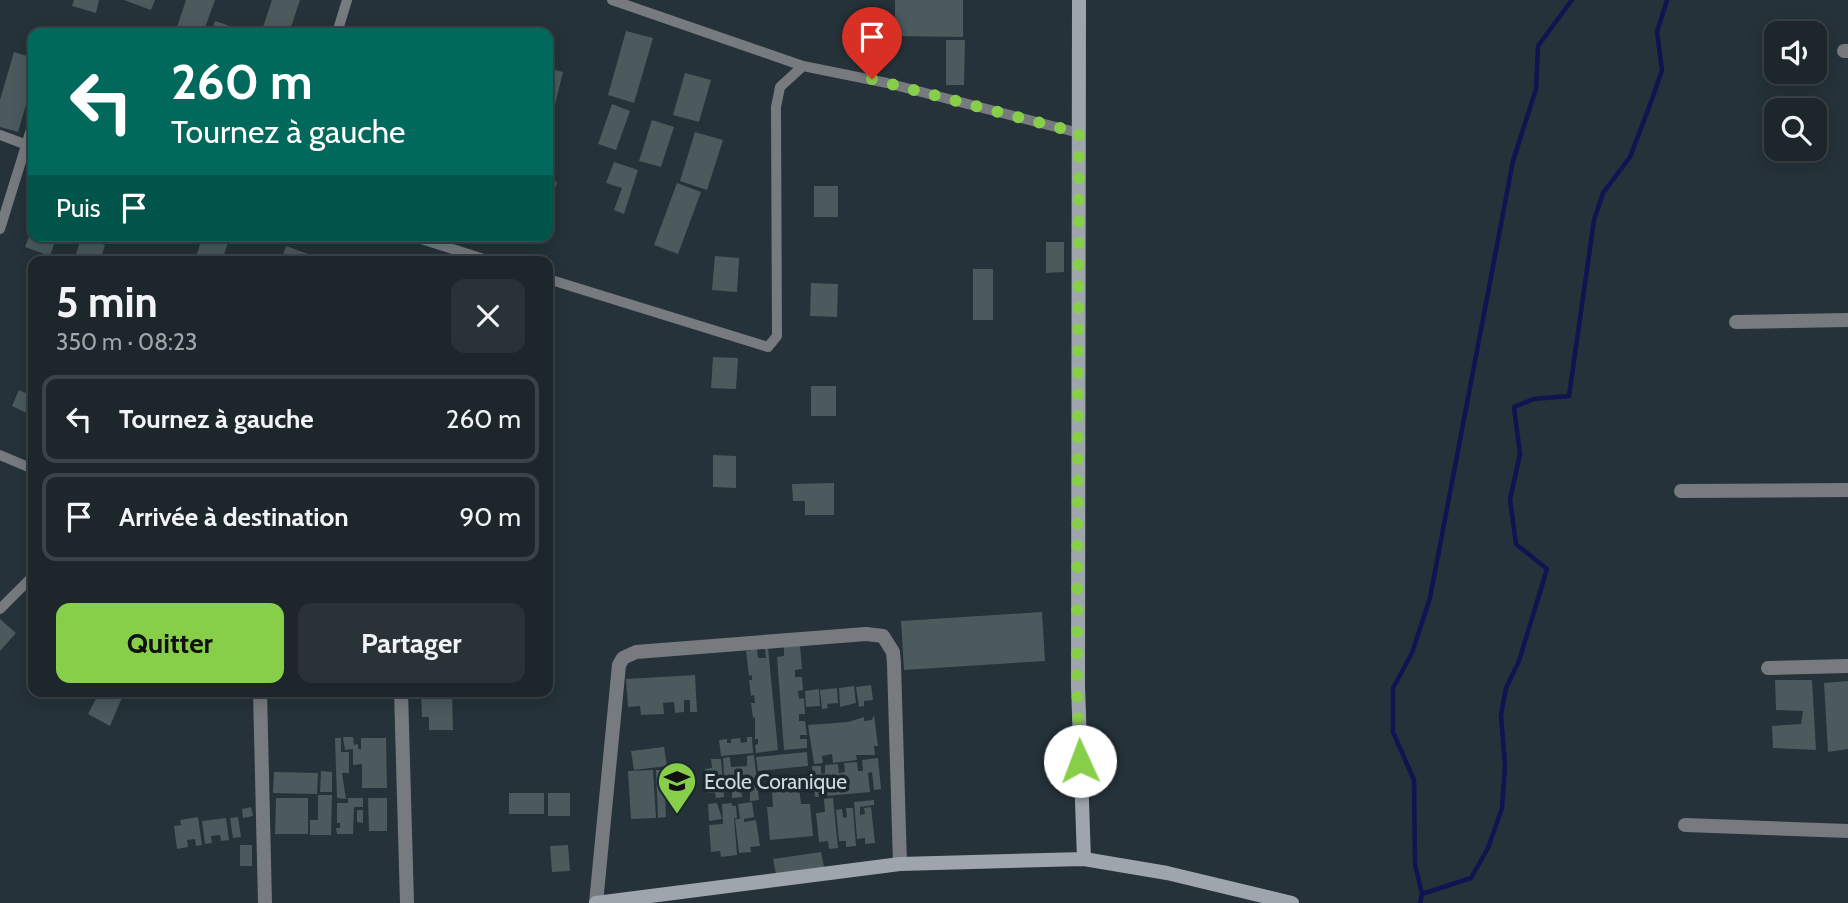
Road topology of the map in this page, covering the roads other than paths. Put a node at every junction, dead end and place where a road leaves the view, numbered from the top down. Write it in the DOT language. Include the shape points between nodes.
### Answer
graph roads {
  1 [pos="346,0"];
  2 [pos="612,0"];
  3 [pos="1079,0"];
  4 [pos="339,28"];
  5 [pos="803,66"];
  6 [pos="1079,133"];
  7 [pos="0,135"];
  8 [pos="28,141"];
  9 [pos="27,145"];
  10 [pos="0,229"];
  11 [pos="431,242"];
  12 [pos="474,256"];
  13 [pos="553,281"];
  14 [pos="1848,320"];
  15 [pos="1735,322"];
  16 [pos="0,455"];
  17 [pos="28,467"];
  18 [pos="1848,490"];
  19 [pos="1681,491"];
  20 [pos="28,581"];
  21 [pos="0,609"];
  22 [pos="1848,666"];
  23 [pos="1768,668"];
  24 [pos="260,697"];
  25 [pos="401,697"];
  26 [pos="1685,825"];
  27 [pos="1848,831"];
  28 [pos="1084,859"];
  29 [pos="900,864"];
  30 [pos="265,903"];
  31 [pos="407,903"];
  32 [pos="596,903"];
  33 [pos="1292,903"];
  1 -- 4 [label="lane"];
  2 -- 5 [label="lane"];
  3 -- 6 [label="street"];
  5 -- 6 [label="lane"];
  5 -- 13 [label="lane" via="780,88 776,107 774,343 768,347"];
  6 -- 28 [label="street" via="1077,686"];
  7 -- 9 [label="lane"];
  8 -- 9 [label="lane"];
  9 -- 10 [label="lane"];
  11 -- 12 [label="lane"];
  14 -- 15 [label="street"];
  16 -- 17 [label="lane"];
  18 -- 19 [label="street"];
  20 -- 21 [label="lane"];
  22 -- 23 [label="street"];
  24 -- 30 [label="street"];
  25 -- 31 [label="street"];
  26 -- 27 [label="street"];
  28 -- 29 [label="street"];
  28 -- 33 [label="street"];
  29 -- 32 [label="street"];
  29 -- 32 [label="street" via="893,652 883,636 636,652 619,665"];
}
